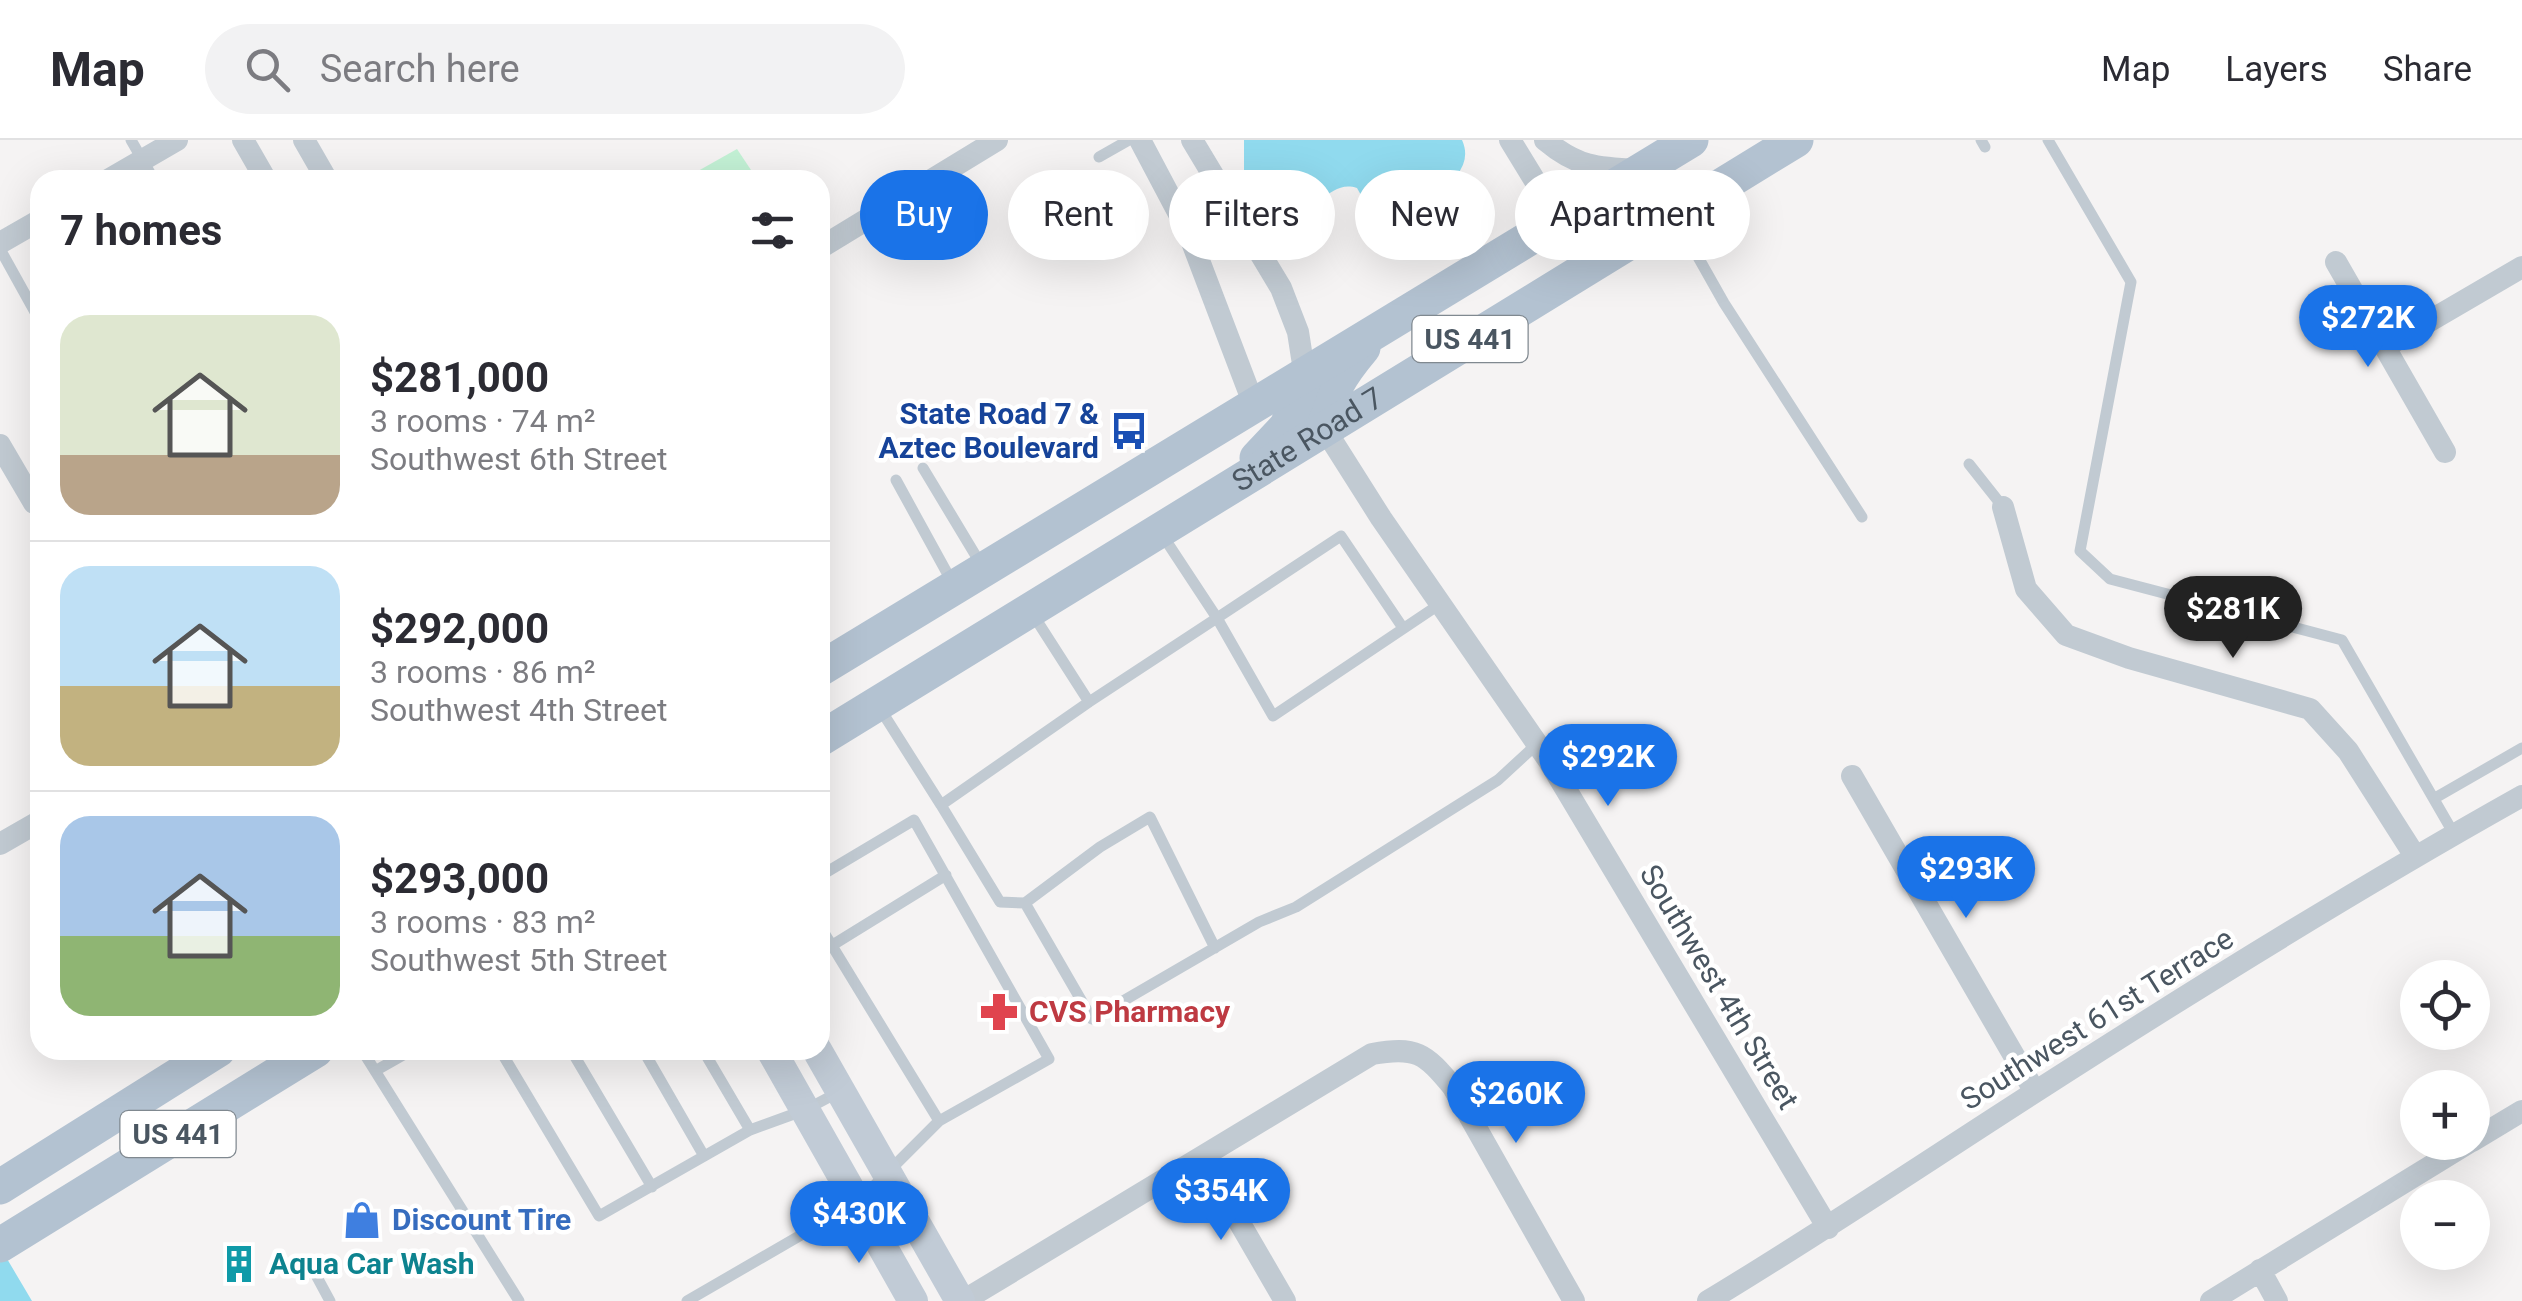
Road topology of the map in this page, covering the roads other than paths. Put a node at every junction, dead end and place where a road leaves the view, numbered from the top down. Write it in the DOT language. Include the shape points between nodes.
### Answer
graph roads {
  1 [pos="177,140"];
  2 [pos="244,140"];
  3 [pos="304,140"];
  4 [pos="997,140"];
  5 [pos="1129,140"];
  6 [pos="1140,140"];
  7 [pos="1192,140"];
  8 [pos="1510,140"];
  9 [pos="1545,140"];
  10 [pos="1691,140"];
  11 [pos="1796,140"];
  12 [pos="2048,140"];
  13 [pos="1099,157"];
  14 [pos="142,160"];
  15 [pos="260,170"];
  16 [pos="321,170"];
  17 [pos="1528,170"];
  18 [pos="1641,170"];
  19 [pos="1747,170"];
  20 [pos="30,226"];
  21 [pos="830,242"];
  22 [pos="0,246"];
  23 [pos="1515,247"];
  24 [pos="1599,260"];
  25 [pos="1700,260"];
  26 [pos="2336,262"];
  27 [pos="2522,267"];
  28 [pos="30,302"];
  29 [pos="1376,332"];
  30 [pos="2385,347"];
  31 [pos="1304,377"];
  32 [pos="1254,405"];
  33 [pos="1324,428"];
  34 [pos="0,445"];
  35 [pos="2446,452"];
  36 [pos="1969,464"];
  37 [pos="924,468"];
  38 [pos="896,480"];
  39 [pos="1233,484"];
  40 [pos="30,496"];
  41 [pos="2003,507"];
  42 [pos="1862,518"];
  43 [pos="1158,530"];
  44 [pos="970,578"];
  45 [pos="1440,604"];
  46 [pos="1030,609"];
  47 [pos="1217,618"];
  48 [pos="1403,628"];
  49 [pos="830,663"];
  50 [pos="1089,702"];
  51 [pos="877,704"];
  52 [pos="830,733"];
  53 [pos="1537,744"];
  54 [pos="2522,748"];
  55 [pos="1852,776"];
  56 [pos="2522,796"];
  57 [pos="2435,798"];
  58 [pos="942,805"];
  59 [pos="30,828"];
  60 [pos="2454,834"];
  61 [pos="0,844"];
  62 [pos="2415,856"];
  63 [pos="830,870"];
  64 [pos="946,875"];
  65 [pos="1026,903"];
  66 [pos="831,946"];
  67 [pos="1215,948"];
  68 [pos="202,1060"];
  69 [pos="231,1060"];
  70 [pos="300,1060"];
  71 [pos="368,1060"];
  72 [pos="394,1060"];
  73 [pos="506,1060"];
  74 [pos="577,1060"];
  75 [pos="649,1060"];
  76 [pos="708,1060"];
  77 [pos="777,1060"];
  78 [pos="823,1060"];
  79 [pos="375,1071"];
  80 [pos="841,1091"];
  81 [pos="2035,1092"];
  82 [pos="226,1105"];
  83 [pos="806,1110"];
  84 [pos="2522,1111"];
  85 [pos="939,1122"];
  86 [pos="750,1130"];
  87 [pos="2490,1130"];
  88 [pos="704,1156"];
  89 [pos="1202,1158"];
  90 [pos="2441,1160"];
  91 [pos="889,1174"];
  92 [pos="4,1184"];
  93 [pos="652,1187"];
  94 [pos="858,1202"];
  95 [pos="1828,1228"];
  96 [pos="0,1245"];
  97 [pos="2260,1270"];
  98 [pos="317,1277"];
  99 [pos="330,1301"];
  100 [pos="519,1301"];
  101 [pos="687,1301"];
  102 [pos="913,1301"];
  103 [pos="961,1301"];
  104 [pos="1285,1301"];
  105 [pos="1574,1301"];
  106 [pos="1708,1301"];
  107 [pos="2212,1301"];
  108 [pos="2277,1301"];
  1 -- 14 [label="street"];
  2 -- 15 [label="street"];
  3 -- 16 [label="street"];
  4 -- 21 [label="street"];
  5 -- 13 [label="lane"];
  6 -- 32 [label="street" via="1187,229"];
  7 -- 31 [label="street" via="1281,288 1298,332"];
  8 -- 17 [label="street"];
  9 -- 18 [label="street" via="1568,160"];
  10 -- 18 [label="main road, State Road 7 / US 441"];
  11 -- 19 [label="main road, State Road 7 / US 441"];
  12 -- 57 [label="lane" via="2130,282 2080,551 2110,579 2342,640"];
  20 -- 22 [label="street"];
  22 -- 28 [label="lane"];
  23 -- 29 [label="main road, State Road 7 / US 441"];
  24 -- 33 [label="main road, State Road 7 / US 441"];
  25 -- 42 [label="lane"];
  26 -- 30 [label="street"];
  27 -- 30 [label="street"];
  29 -- 31 [label="main road, State Road 7 / US 441"];
  29 -- 33 [label="main road" via="1334,386"];
  30 -- 35 [label="street"];
  31 -- 32 [label="main road, State Road 7 / US 441"];
  31 -- 39 [label="main road" via="1287,426"];
  32 -- 44 [label="main road, State Road 7 / US 441"];
  33 -- 39 [label="main road, State Road 7 / US 441"];
  33 -- 45 [label="street, Southwest 4th Street"];
  34 -- 40 [label="street"];
  36 -- 41 [label="lane"];
  37 -- 44 [label="lane"];
  38 -- 44 [label="lane"];
  39 -- 43 [label="main road, State Road 7 / US 441"];
  41 -- 62 [label="street" via="2026,588 2066,635 2310,710 2348,751"];
  43 -- 46 [label="main road, State Road 7 / US 441"];
  43 -- 47 [label="lane"];
  44 -- 49 [label="main road, State Road 7 / US 441"];
  45 -- 48 [label="lane"];
  45 -- 53 [label="street, Southwest 4th Street"];
  46 -- 50 [label="lane"];
  46 -- 51 [label="main road, State Road 7 / US 441"];
  47 -- 48 [label="lane" via="1341,536"];
  47 -- 48 [label="lane" via="1274,716"];
  47 -- 50 [label="lane"];
  50 -- 58 [label="lane"];
  51 -- 52 [label="main road, State Road 7 / US 441"];
  51 -- 58 [label="lane"];
  53 -- 67 [label="lane" via="1481,790 1296,907"];
  53 -- 95 [label="street, Southwest 4th Street"];
  54 -- 57 [label="lane"];
  55 -- 81 [label="street"];
  56 -- 60 [label="street, Southwest 61st Terrace"];
  57 -- 60 [label="lane"];
  58 -- 65 [label="lane" via="1000,902"];
  59 -- 61 [label="street"];
  60 -- 62 [label="street, Southwest 61st Terrace"];
  62 -- 81 [label="street, Southwest 61st Terrace"];
  63 -- 64 [label="lane" via="914,820"];
  64 -- 66 [label="lane"];
  64 -- 85 [label="lane" via="1049,1059"];
  65 -- 67 [label="lane" via="1092,1019"];
  65 -- 67 [label="lane" via="1150,817"];
  66 -- 85 [label="lane"];
  68 -- 92 [label="main road, US 441"];
  69 -- 82 [label="main road"];
  70 -- 82 [label="main road, US 441"];
  71 -- 79 [label="lane"];
  72 -- 79 [label="lane"];
  73 -- 93 [label="lane" via="600,1216"];
  74 -- 93 [label="lane"];
  75 -- 88 [label="lane"];
  76 -- 86 [label="lane"];
  77 -- 83 [label="main road"];
  78 -- 80 [label="main road"];
  79 -- 100 [label="lane"];
  80 -- 83 [label="lane"];
  80 -- 91 [label="main road"];
  81 -- 95 [label="street, Southwest 61st Terrace"];
  82 -- 96 [label="main road, US 441"];
  83 -- 86 [label="lane"];
  83 -- 94 [label="main road"];
  84 -- 87 [label="street"];
  85 -- 91 [label="lane"];
  86 -- 88 [label="lane"];
  88 -- 93 [label="lane"];
  89 -- 103 [label="street"];
  89 -- 104 [label="street"];
  89 -- 105 [label="street" via="1372,1054 1404,1048 1431,1060 1453,1087"];
  90 -- 97 [label="street"];
  91 -- 94 [label="lane"];
  91 -- 103 [label="main road"];
  94 -- 101 [label="lane"];
  94 -- 102 [label="main road"];
  95 -- 106 [label="street, Southwest 61st Terrace"];
  97 -- 107 [label="street"];
  97 -- 108 [label="street"];
  98 -- 99 [label="lane"];
}
